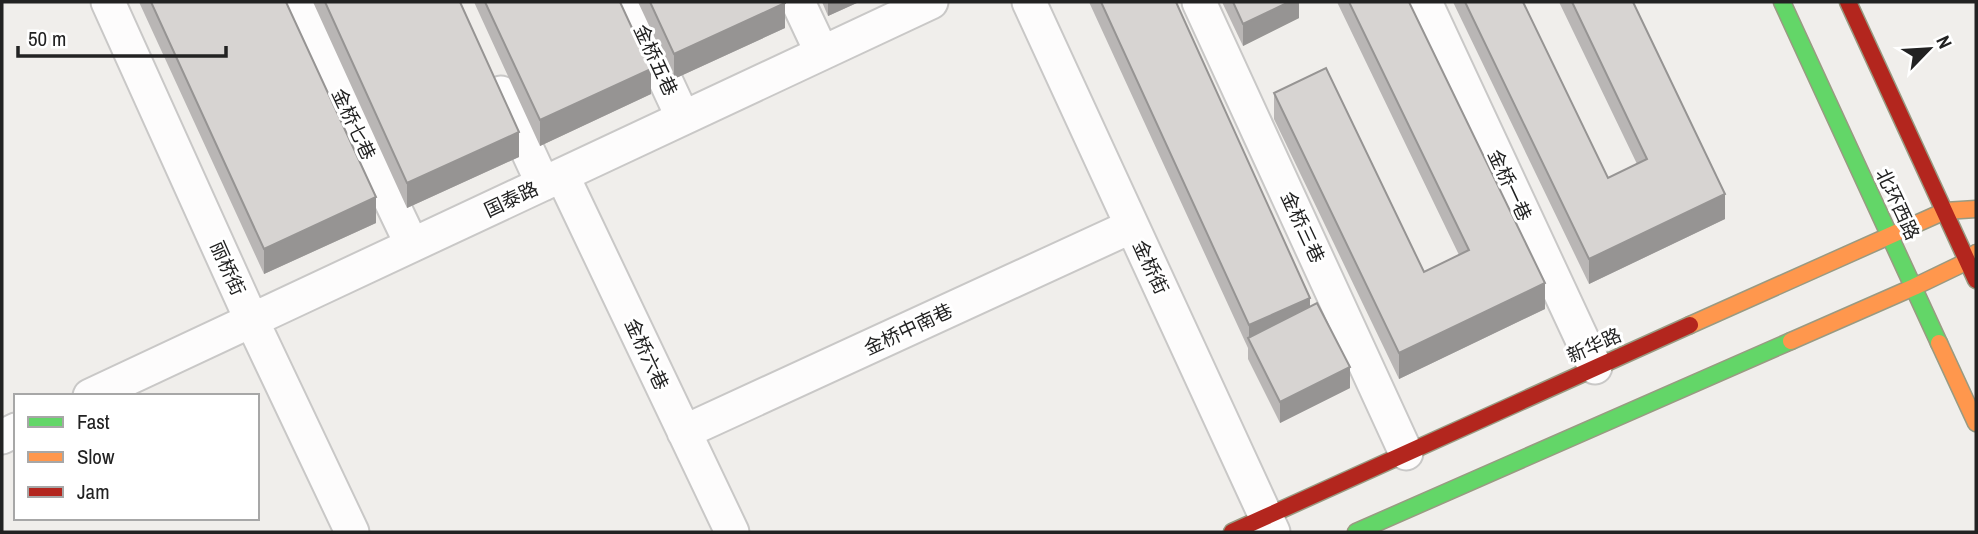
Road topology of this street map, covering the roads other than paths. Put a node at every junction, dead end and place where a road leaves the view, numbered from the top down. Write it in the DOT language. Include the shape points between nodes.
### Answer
graph roads {
  1 [pos="108,2"];
  2 [pos="296,2"];
  3 [pos="629,2"];
  4 [pos="798,2"];
  5 [pos="931,2"];
  6 [pos="1029,2"];
  7 [pos="1199,2"];
  8 [pos="1425,2"];
  9 [pos="1782,2"];
  10 [pos="1848,2"];
  11 [pos="822,53"];
  12 [pos="487,62"];
  13 [pos="683,118"];
  14 [pos="552,180"];
  15 [pos="1976,209"];
  16 [pos="1945,211"];
  17 [pos="1132,226"];
  18 [pos="1890,235"];
  19 [pos="412,245"];
  20 [pos="1972,257"];
  21 [pos="1976,280"];
  22 [pos="1914,287"];
  23 [pos="252,321"];
  24 [pos="1595,368"];
  25 [pos="94,394"];
  26 [pos="1976,423"];
  27 [pos="684,432"];
  28 [pos="1406,453"];
  29 [pos="1270,524"];
  30 [pos="352,532"];
  31 [pos="732,532"];
  32 [pos="1232,532"];
  33 [pos="1356,532"];
  1 -- 23 [label="street, 丽桥街"];
  2 -- 19 [label="street, 金桥七巷"];
  3 -- 13 [label="street, 金桥五巷"];
  4 -- 11 [label="street"];
  5 -- 11 [label="street, 国泰路"];
  6 -- 17 [label="street, 金桥街"];
  7 -- 28 [label="street, 金桥三巷"];
  8 -- 24 [label="street, 金桥一巷"];
  9 -- 18 [label="street, 北环西路"];
  10 -- 16 [label="street, 北环西路"];
  11 -- 13 [label="street, 国泰路"];
  12 -- 14 [label="street, 金桥六巷"];
  13 -- 14 [label="street, 国泰路"];
  14 -- 19 [label="street, 国泰路"];
  14 -- 27 [label="street, 金桥六巷"];
  15 -- 16 [label="street, 新华路"];
  16 -- 18 [label="street, 新华路"];
  16 -- 20 [label="street, 北环西路"];
  17 -- 27 [label="street, 金桥中南巷"];
  17 -- 29 [label="street, 金桥街"];
  18 -- 22 [label="street, 北环西路"];
  18 -- 24 [label="street, 新华路"];
  19 -- 23 [label="street, 国泰路"];
  20 -- 21 [label="street, 北环西路"];
  20 -- 22 [label="street"];
  22 -- 26 [label="street, 北环西路"];
  22 -- 33 [label="street"];
  23 -- 25 [label="street, 国泰路"];
  23 -- 30 [label="street, 丽桥街"];
  24 -- 28 [label="street, 新华路"];
  27 -- 31 [label="street, 金桥六巷"];
  28 -- 29 [label="street, 新华路"];
  29 -- 32 [label="street, 新华路"];
}
